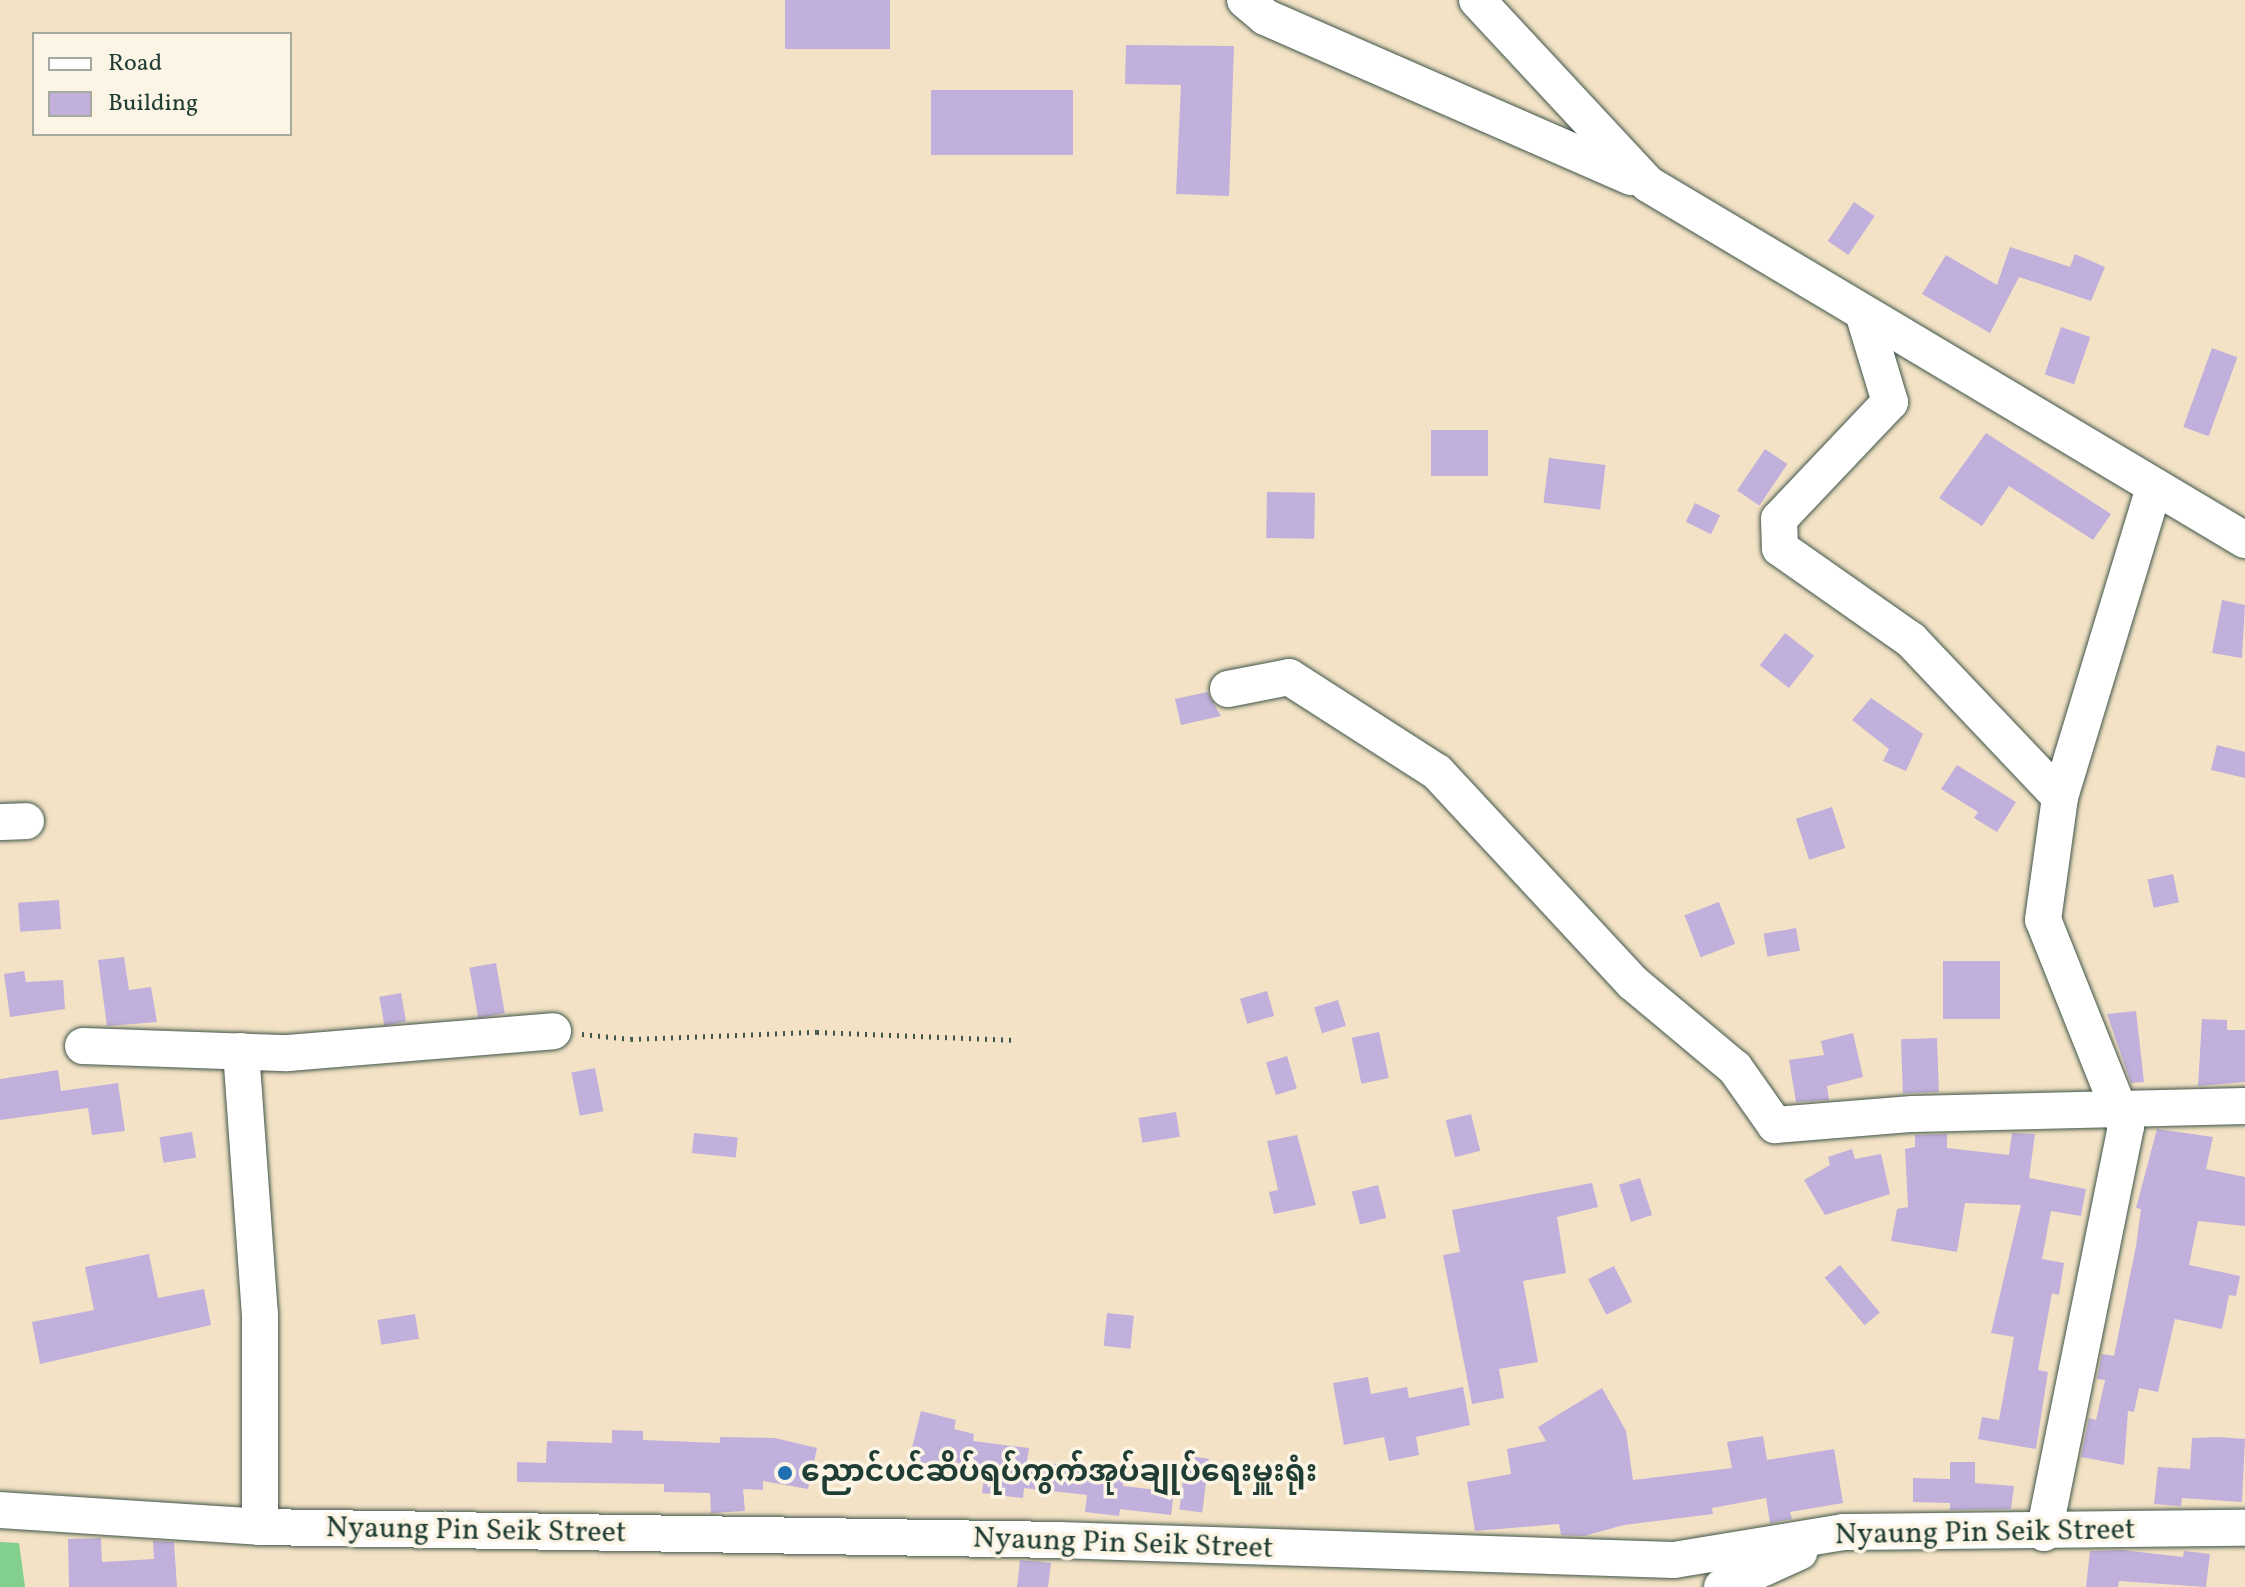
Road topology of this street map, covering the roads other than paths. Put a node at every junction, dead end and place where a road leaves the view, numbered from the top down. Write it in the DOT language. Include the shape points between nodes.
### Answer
graph roads {
  1 [pos="1245,0"];
  2 [pos="1477,0"];
  3 [pos="1648,184"];
  4 [pos="1864,316"];
  5 [pos="2154,487"];
  6 [pos="2245,540"];
  7 [pos="1228,689"];
  8 [pos="2060,797"];
  9 [pos="553,1031"];
  10 [pos="83,1046"];
  11 [pos="241,1051"];
  12 [pos="2117,1106"];
  13 [pos="2245,1106"];
  14 [pos="0,1510"];
  15 [pos="260,1527"];
  16 [pos="2245,1528"];
  17 [pos="1844,1532"];
  18 [pos="2044,1533"];
  19 [pos="1597,1559"];
  20 [pos="1625,1587"];
  21 [pos="1722,1587"];
  1 -- 3 [label="street" via="1265,17 1525,126"];
  2 -- 3 [label="street"];
  3 -- 4 [label="street"];
  4 -- 5 [label="street"];
  4 -- 8 [label="street" via="1890,402 1779,519 1780,548 1911,640"];
  5 -- 6 [label="street"];
  5 -- 8 [label="street"];
  7 -- 12 [label="street" via="1289,677 1437,772 1632,982 1735,1068 1775,1125"];
  8 -- 12 [label="street" via="2043,920"];
  9 -- 11 [label="street" via="288,1053"];
  10 -- 11 [label="street"];
  11 -- 15 [label="street" via="260,1314"];
  12 -- 13 [label="street"];
  12 -- 18 [label="street" via="2126,1127"];
  14 -- 15 [label="street, Nyaung Pin Seik Street"];
  15 -- 19 [label="street, Nyaung Pin Seik Street" via="1058,1540"];
  16 -- 18 [label="street, Nyaung Pin Seik Street"];
  17 -- 18 [label="street, Nyaung Pin Seik Street"];
  17 -- 19 [label="street, Nyaung Pin Seik Street" via="1674,1560"];
  17 -- 21 [label="street"];
  19 -- 20 [label="street"];
}
